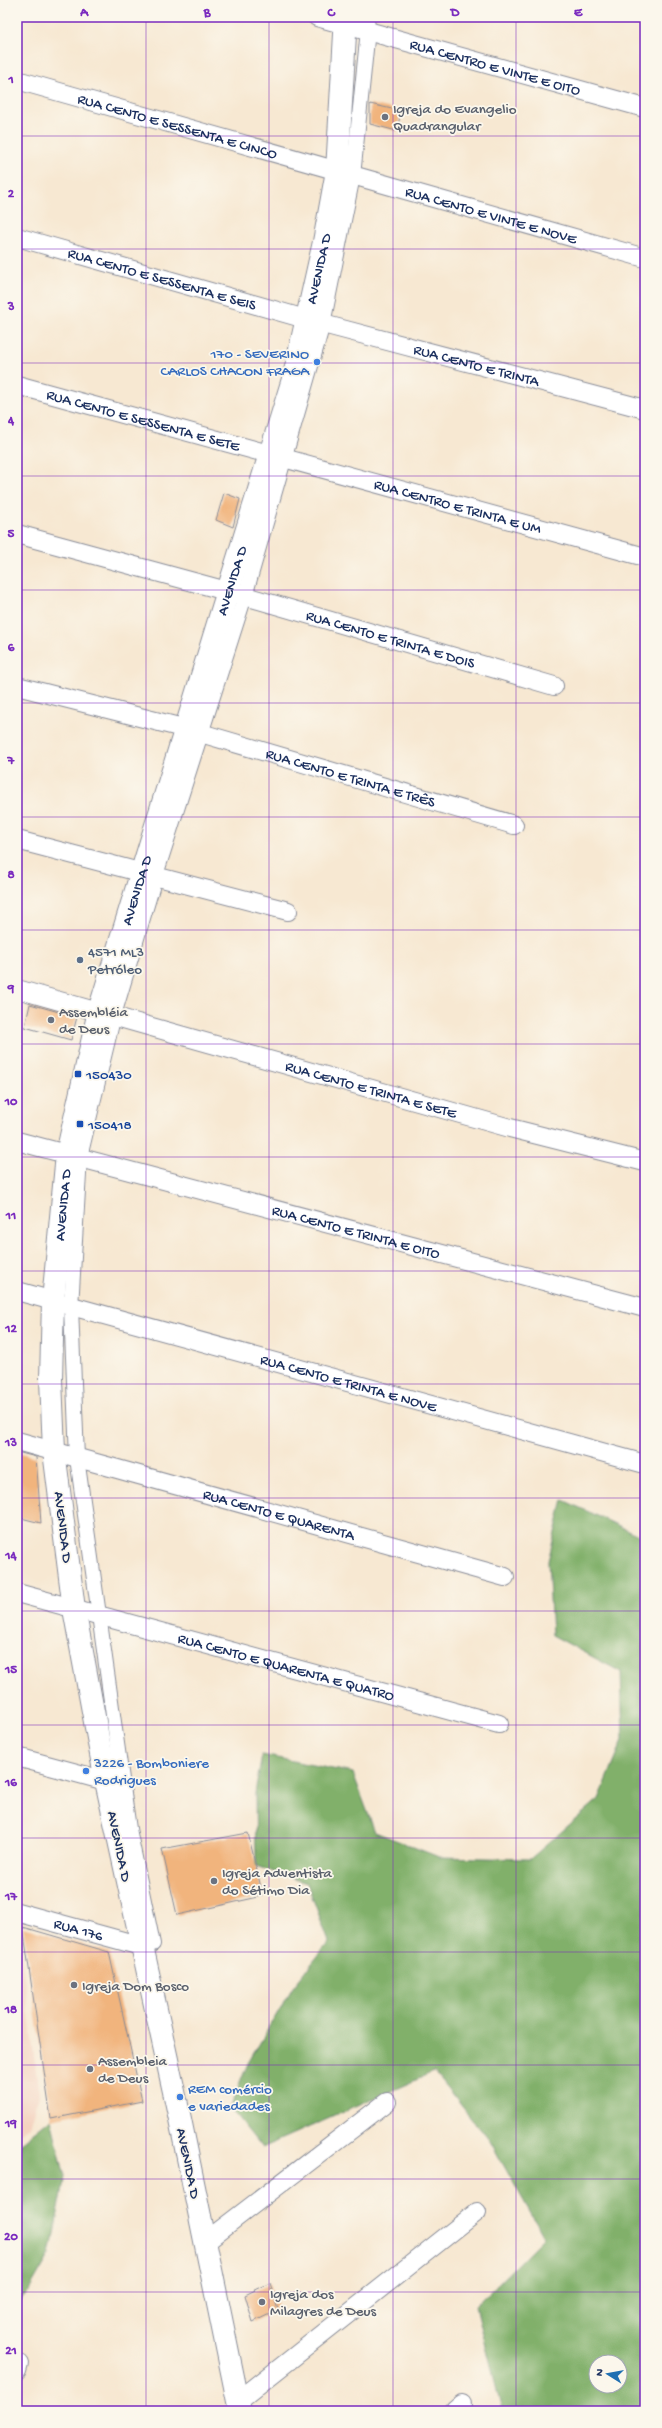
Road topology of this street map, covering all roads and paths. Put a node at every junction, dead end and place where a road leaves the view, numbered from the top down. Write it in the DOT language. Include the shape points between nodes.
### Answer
graph roads {
  1 [pos="317,17"];
  2 [pos="346,21"];
  3 [pos="368,24"];
  4 [pos="17,80"];
  5 [pos="645,108"];
  6 [pos="345,174"];
  7 [pos="17,237"];
  8 [pos="645,258"];
  9 [pos="316,321"];
  10 [pos="17,385"];
  11 [pos="645,409"];
  12 [pos="277,455"];
  13 [pos="17,534"];
  14 [pos="645,557"];
  15 [pos="236,593"];
  16 [pos="17,686"];
  17 [pos="554,686"];
  18 [pos="194,732"];
  19 [pos="514,825"];
  20 [pos="17,840"];
  21 [pos="148,876"];
  22 [pos="288,911"];
  23 [pos="17,989"];
  24 [pos="106,1013"];
  25 [pos="17,1141"];
  26 [pos="73,1156"];
  27 [pos="645,1162"];
  28 [pos="17,1291"];
  29 [pos="62,1304"];
  30 [pos="645,1308"];
  31 [pos="17,1442"];
  32 [pos="54,1452"];
  33 [pos="76,1458"];
  34 [pos="645,1464"];
  35 [pos="505,1577"];
  36 [pos="17,1593"];
  37 [pos="74,1609"];
  38 [pos="97,1615"];
  39 [pos="499,1724"];
  40 [pos="17,1757"];
  41 [pos="106,1781"];
  42 [pos="17,1912"];
  43 [pos="147,1945"];
  44 [pos="387,2102"];
  45 [pos="477,2212"];
  46 [pos="206,2241"];
  47 [pos="239,2406"];
  1 -- 2 [label="street, RUA CENTRO E VINTE E OITO"];
  2 -- 3 [label="street, RUA CENTRO E VINTE E OITO"];
  2 -- 6 [label="street, AVENIDA D"];
  3 -- 5 [label="street, RUA CENTRO E VINTE E OITO"];
  3 -- 6 [label="street, AVENIDA D"];
  4 -- 6 [label="street, RUA CENTO E SESSENTA E CINCO"];
  6 -- 8 [label="street, RUA CENTO E VINTE E NOVE"];
  6 -- 9 [label="street, AVENIDA D"];
  7 -- 9 [label="street, RUA CENTO E SESSENTA E SEIS"];
  9 -- 11 [label="street, RUA CENTO E TRINTA"];
  9 -- 12 [label="street, AVENIDA D" via="294,376"];
  10 -- 12 [label="street, RUA CENTO E SESSENTA E SETE"];
  12 -- 14 [label="street, RUA CENTRO E TRINTA E UM"];
  12 -- 15 [label="street, AVENIDA D"];
  13 -- 15 [label="street, RUA CENTO E TRINTA E DOIS"];
  15 -- 17 [label="street, RUA CENTO E TRINTA E DOIS"];
  15 -- 18 [label="street, AVENIDA D"];
  16 -- 18 [label="street, RUA CENTO E TRINTA E TRÊS"];
  18 -- 19 [label="street, RUA CENTO E TRINTA E TRÊS"];
  18 -- 21 [label="street, AVENIDA D"];
  20 -- 21 [label="street"];
  21 -- 22 [label="street"];
  21 -- 24 [label="street, AVENIDA D"];
  23 -- 24 [label="street, RUA CENTO E TRINTA E SETE"];
  24 -- 26 [label="street, AVENIDA D"];
  24 -- 27 [label="street, RUA CENTO E TRINTA E SETE" via="510,1128"];
  25 -- 26 [label="street, RUA CENTO E TRINTA E OITO"];
  26 -- 29 [label="street, AVENIDA D"];
  26 -- 30 [label="street, RUA CENTO E TRINTA E OITO"];
  28 -- 29 [label="street, RUA CENTO E TRINTA E NOVE"];
  29 -- 32 [label="street, AVENIDA D" via="51,1379"];
  29 -- 33 [label="street, AVENIDA D"];
  29 -- 34 [label="street, RUA CENTO E TRINTA E NOVE"];
  31 -- 32 [label="street, RUA CENTO E QUARENTA"];
  32 -- 33 [label="street, RUA CENTO E QUARENTA"];
  32 -- 37 [label="street, AVENIDA D"];
  33 -- 35 [label="street, RUA CENTO E QUARENTA"];
  33 -- 38 [label="street, AVENIDA D"];
  36 -- 37 [label="street, RUA CENTO E QUARENTA E QUATRO"];
  37 -- 38 [label="street, RUA CENTO E QUARENTA E QUATRO"];
  37 -- 41 [label="street, AVENIDA D"];
  38 -- 39 [label="street, RUA CENTO E QUARENTA E QUATRO"];
  38 -- 43 [label="street, AVENIDA D"];
  40 -- 41 [label="street"];
  41 -- 43 [label="street, AVENIDA D"];
  42 -- 43 [label="street, RUA 176"];
  43 -- 46 [label="street, AVENIDA D"];
  44 -- 46 [label="street"];
  45 -- 47 [label="street"];
  46 -- 47 [label="street, AVENIDA D"];
}
